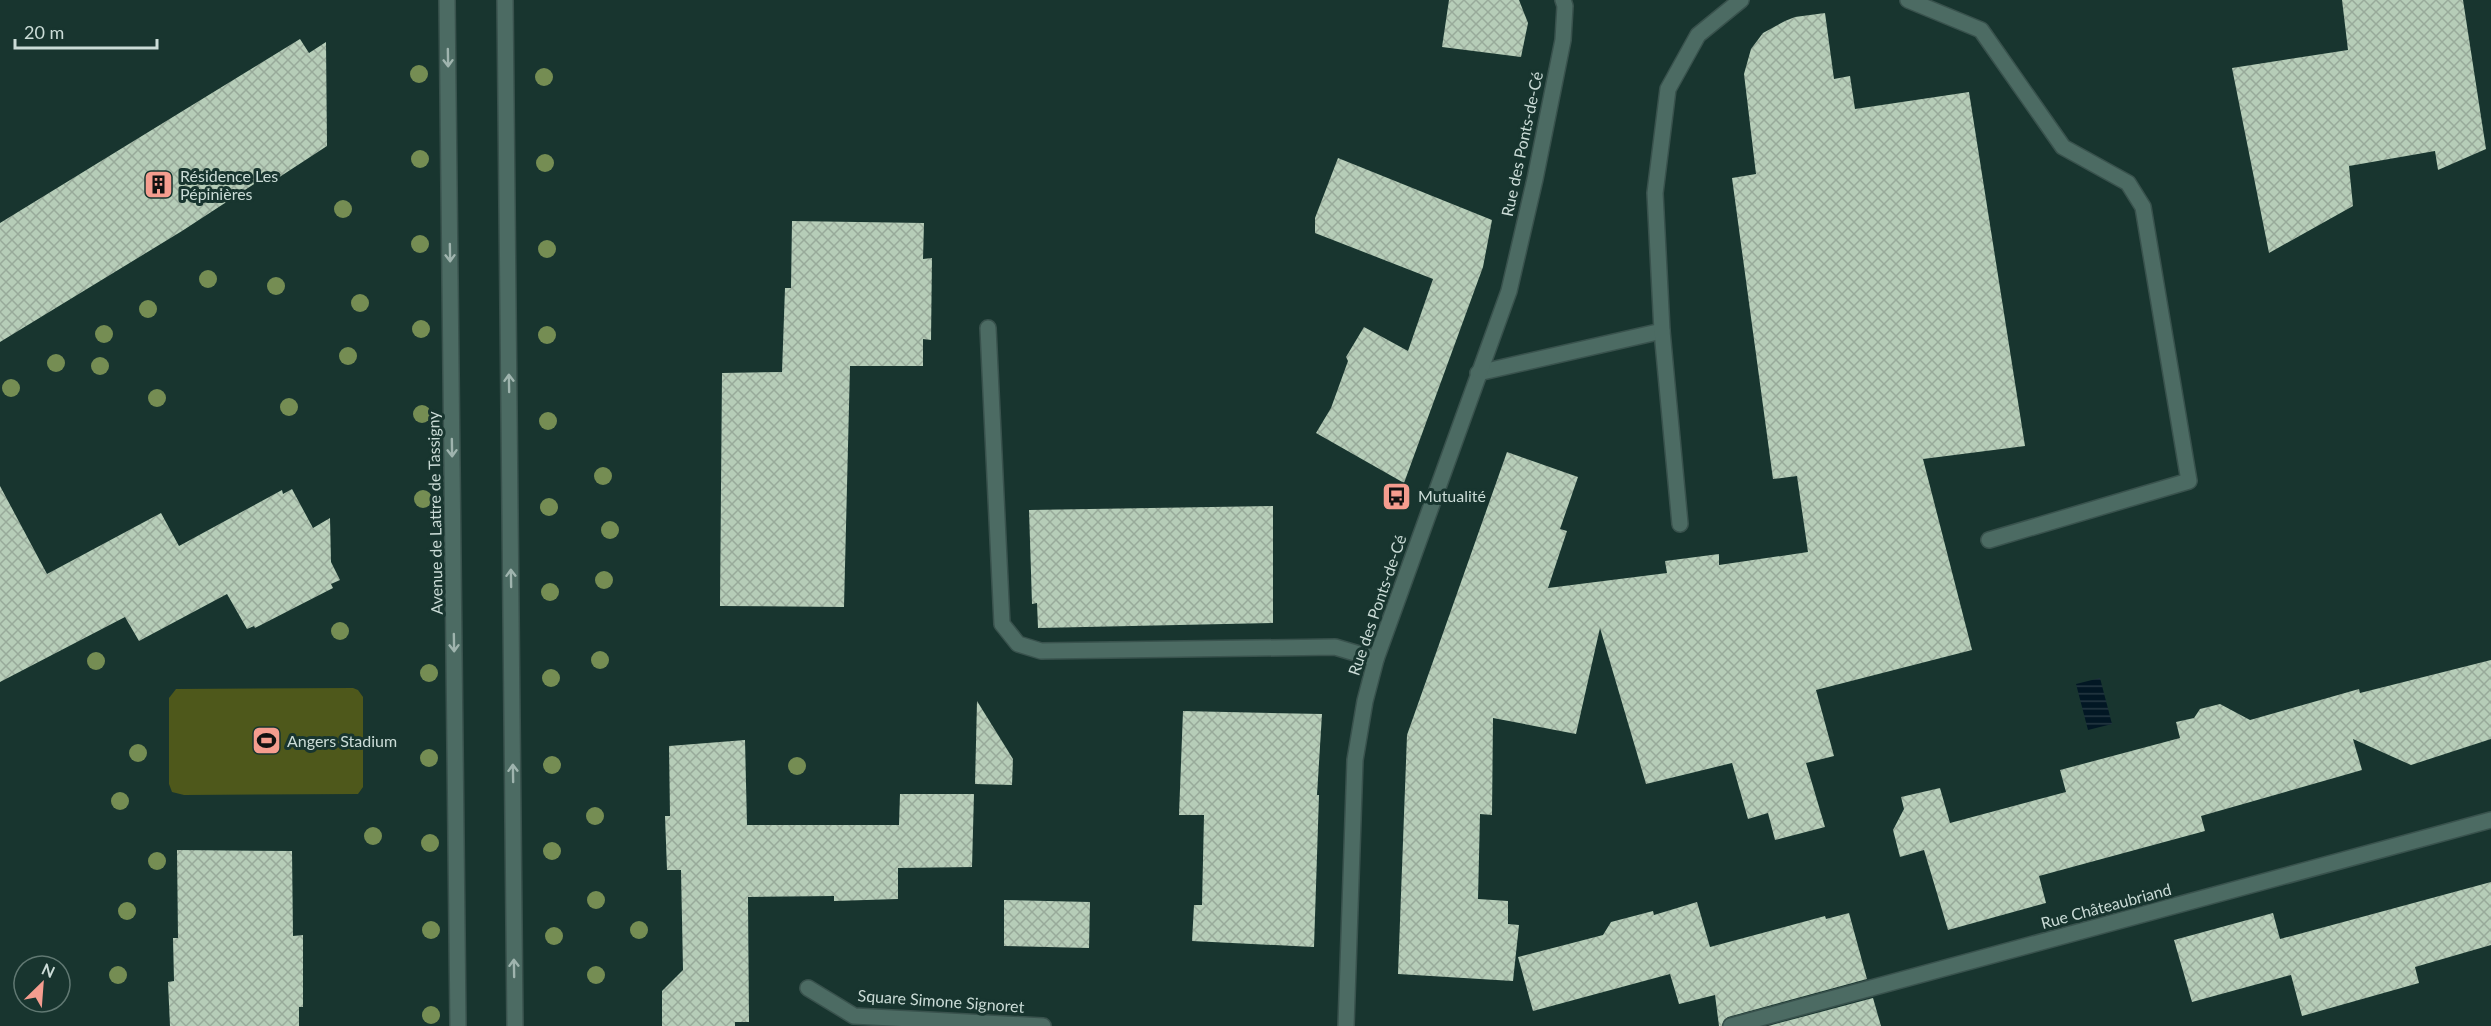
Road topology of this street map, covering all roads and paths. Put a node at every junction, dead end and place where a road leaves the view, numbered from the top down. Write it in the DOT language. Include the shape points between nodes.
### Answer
graph roads {
  1 [pos="447,0"];
  2 [pos="505,0"];
  3 [pos="1563,0"];
  4 [pos="1741,0"];
  5 [pos="1908,0"];
  6 [pos="988,328"];
  7 [pos="1662,332"];
  8 [pos="1478,373"];
  9 [pos="1680,524"];
  10 [pos="1989,540"];
  11 [pos="1376,659"];
  12 [pos="2491,820"];
  13 [pos="808,987"];
  14 [pos="458,1026"];
  15 [pos="515,1026"];
  16 [pos="1043,1026"];
  17 [pos="1346,1026"];
  18 [pos="1731,1026"];
  1 -- 14 [label="street, Avenue de Lattre de Tassigny, one-way"];
  15 -- 2 [label="street, one-way"];
  3 -- 8 [label="street, Rue des Ponts-de-Cé" via="1563,40 1535,179 1509,291"];
  4 -- 7 [label="street" via="1698,35 1668,89 1654,193"];
  5 -- 10 [label="street" via="1981,30 2063,147 2128,183 2143,207 2189,481"];
  6 -- 11 [label="street" via="1002,624 1018,644 1041,651 1335,647"];
  7 -- 8 [label="street"];
  7 -- 9 [label="street"];
  8 -- 11 [label="street, Rue des Ponts-de-Cé"];
  11 -- 17 [label="street, Rue des Ponts-de-Cé" via="1355,760"];
  12 -- 18 [label="street, Rue Châteaubriand"];
  13 -- 16 [label="street, Square Simone Signoret" via="854,1016"];
}
